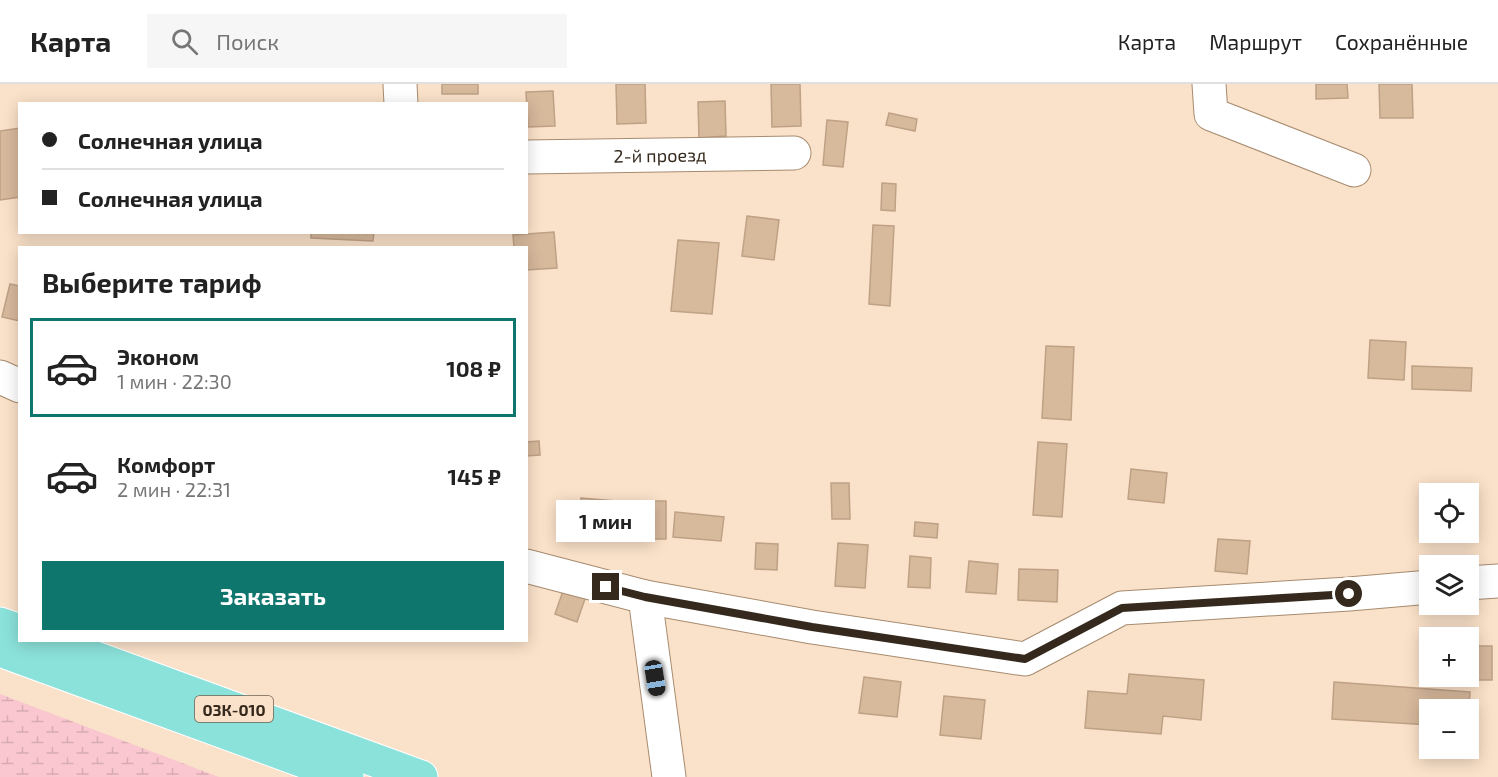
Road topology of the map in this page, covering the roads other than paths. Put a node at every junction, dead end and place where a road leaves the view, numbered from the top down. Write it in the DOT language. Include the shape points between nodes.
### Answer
graph roads {
  1 [pos="400,84"];
  2 [pos="1209,84"];
  3 [pos="401,102"];
  4 [pos="794,153"];
  5 [pos="528,157"];
  6 [pos="1354,170"];
  7 [pos="0,377"];
  8 [pos="18,385"];
  9 [pos="528,567"];
  10 [pos="1498,580"];
  11 [pos="1479,582"];
  12 [pos="1419,588"];
  13 [pos="645,597"];
  14 [pos="0,624"];
  15 [pos="18,630"];
  16 [pos="51,642"];
  17 [pos="0,650"];
  18 [pos="347,777"];
  19 [pos="421,777"];
  20 [pos="669,777"];
  1 -- 3 [label="street"];
  2 -- 6 [label="street" via="1211,114"];
  4 -- 5 [label="street, 2-й проезд"];
  7 -- 8 [label="street"];
  9 -- 13 [label="street"];
  10 -- 11 [label="street"];
  12 -- 13 [label="street" via="1122,608 1025,659"];
  13 -- 20 [label="street"];
  14 -- 15 [label="main road"];
  16 -- 19 [label="main road, 03К-010"];
  17 -- 18 [label="main road"];
}
